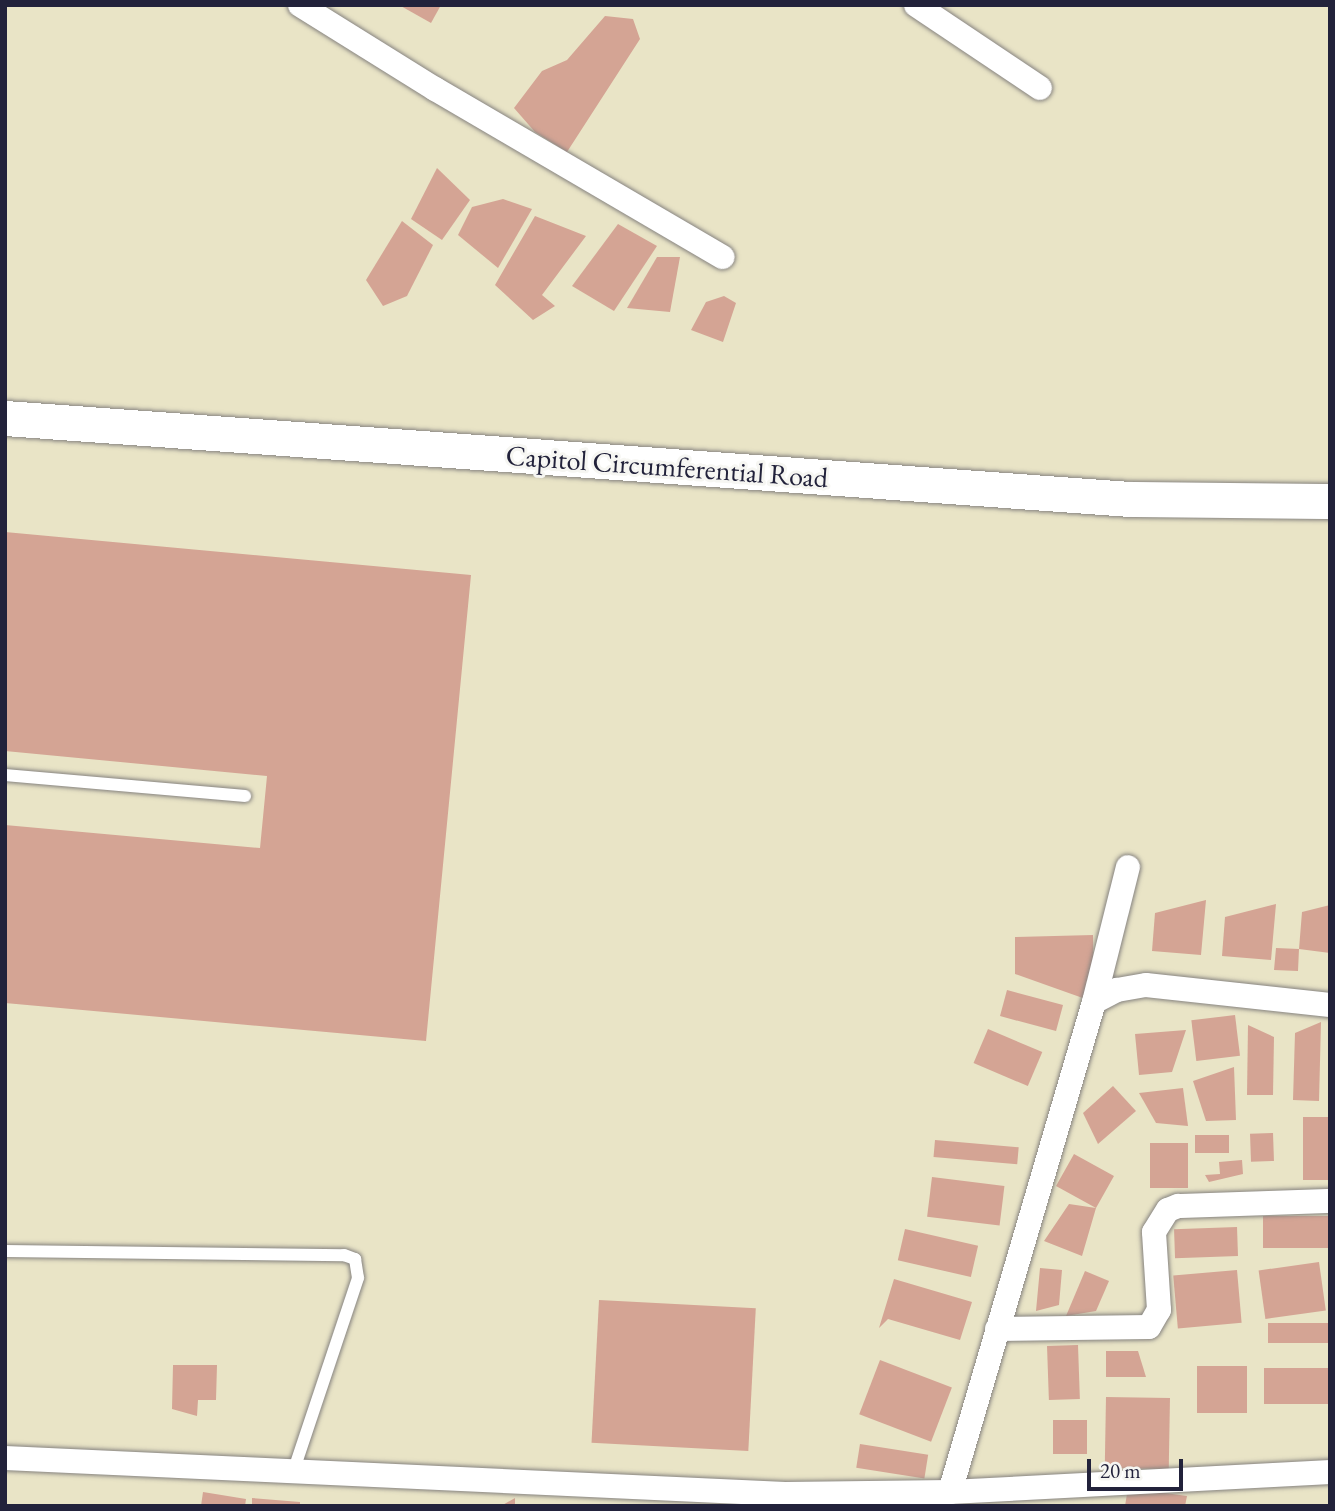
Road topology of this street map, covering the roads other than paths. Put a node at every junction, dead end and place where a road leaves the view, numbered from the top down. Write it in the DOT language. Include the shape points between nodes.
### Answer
graph roads {
  1 [pos="300,5"];
  2 [pos="916,5"];
  3 [pos="1040,88"];
  4 [pos="723,257"];
  5 [pos="5,418"];
  6 [pos="1330,501"];
  7 [pos="5,775"];
  8 [pos="245,796"];
  9 [pos="1128,867"];
  10 [pos="1094,1002"];
  11 [pos="1330,1005"];
  12 [pos="1330,1201"];
  13 [pos="5,1251"];
  14 [pos="997,1329"];
  15 [pos="5,1458"];
  16 [pos="294,1469"];
  17 [pos="1330,1472"];
  18 [pos="950,1492"];
  19 [pos="1067,1494"];
  1 -- 4 [label="street"];
  2 -- 3 [label="street"];
  5 -- 6 [label="main road, Capitol Circumferential Road" via="1129,499"];
  7 -- 8 [label="lane"];
  9 -- 10 [label="street"];
  10 -- 11 [label="street" via="1117,990 1146,985"];
  10 -- 14 [label="street"];
  12 -- 14 [label="street" via="1168,1210 1154,1232 1159,1310 1149,1327"];
  13 -- 16 [label="lane" via="344,1255 355,1259 358,1278"];
  14 -- 18 [label="street"];
  15 -- 16 [label="street"];
  16 -- 18 [label="street" via="587,1481 716,1492"];
  17 -- 19 [label="street"];
  18 -- 19 [label="street"];
}
